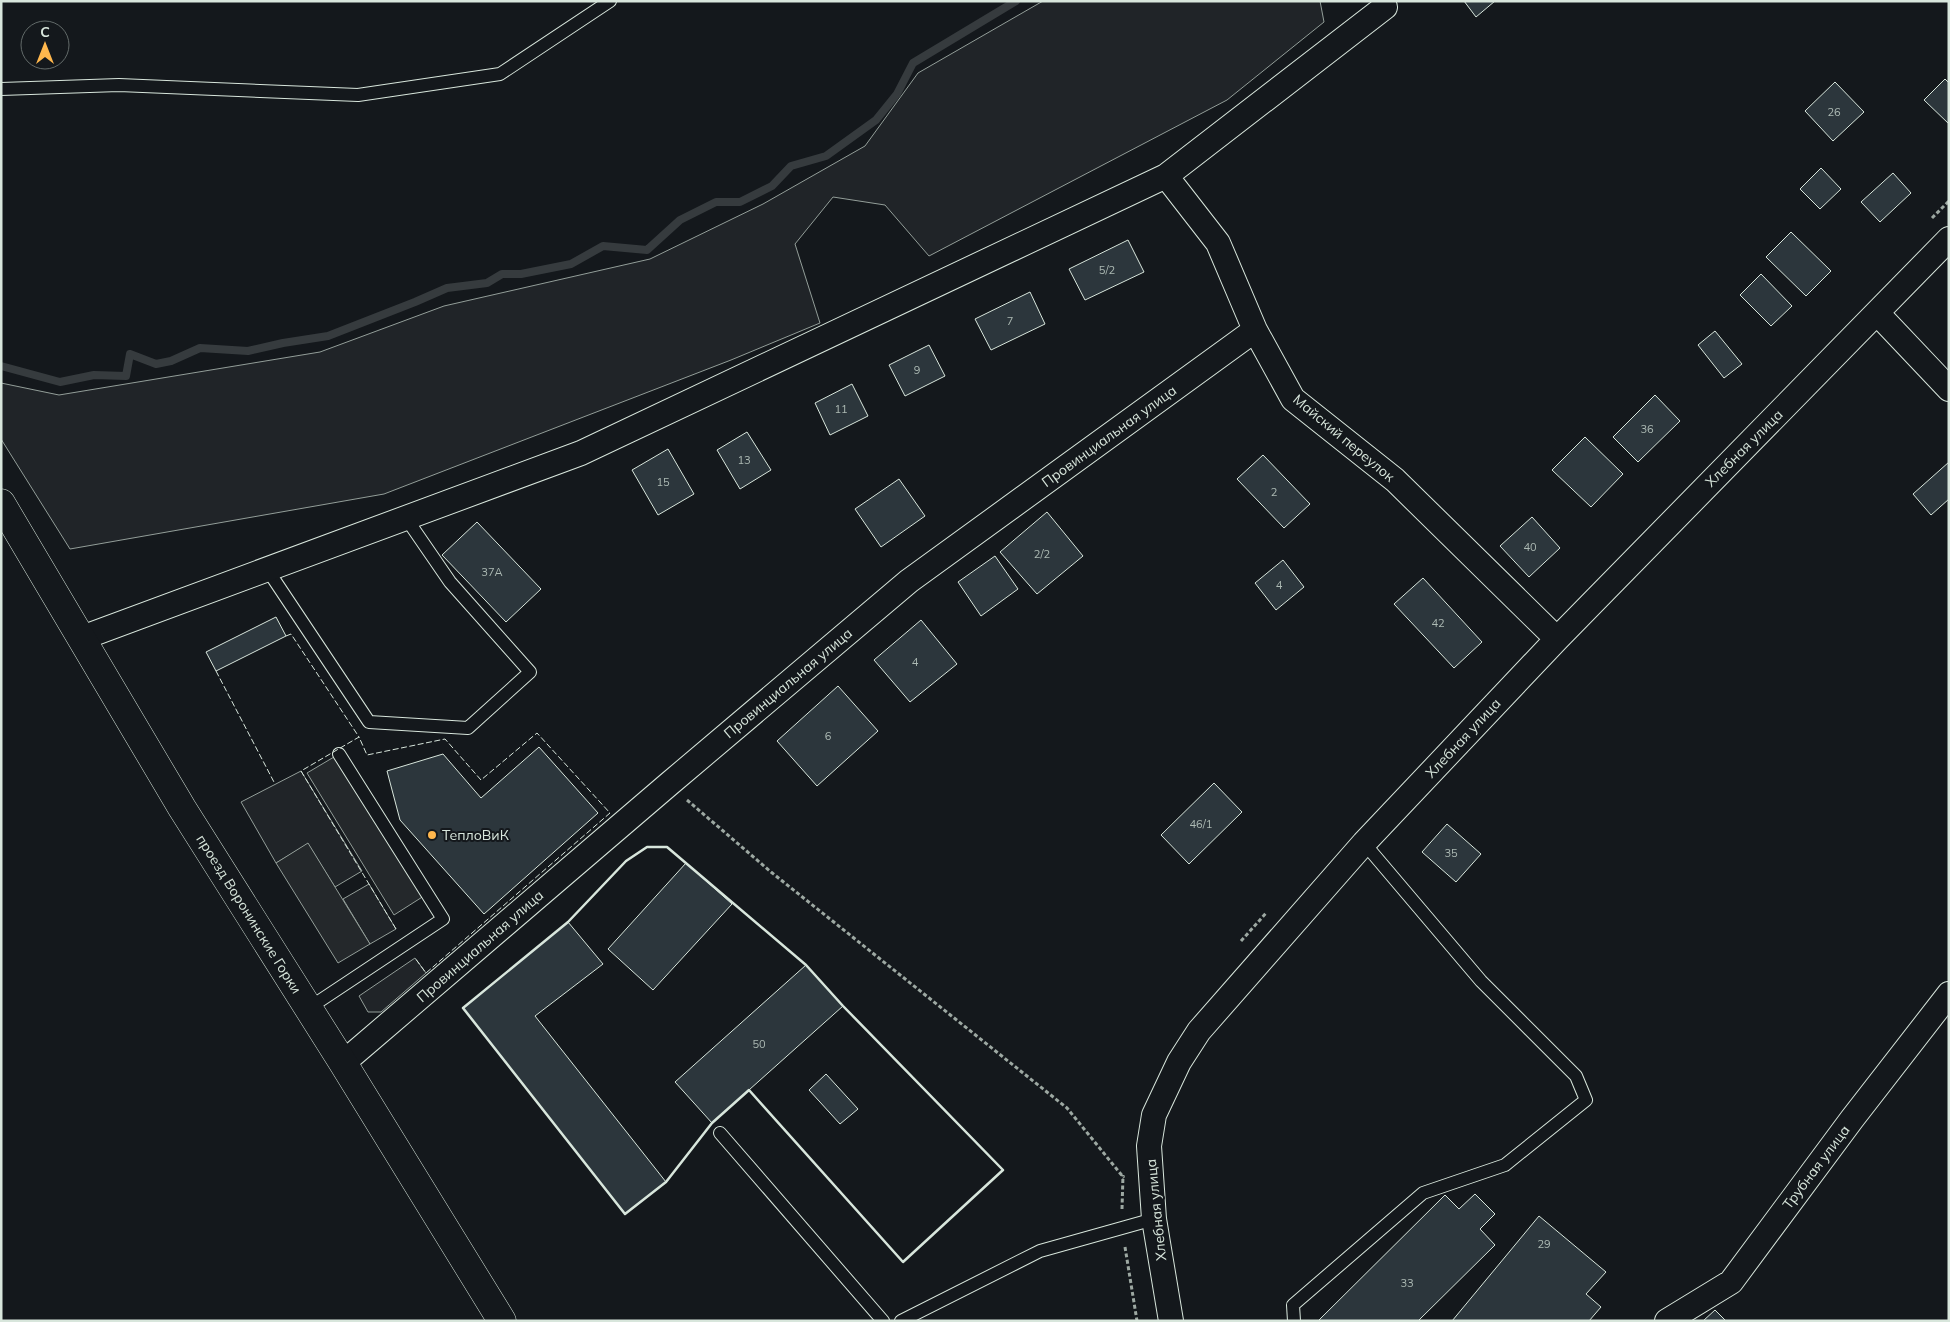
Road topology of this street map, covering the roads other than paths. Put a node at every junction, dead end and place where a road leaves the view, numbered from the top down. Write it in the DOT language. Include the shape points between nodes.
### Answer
graph roads {
  1 [pos="610,1"];
  2 [pos="1385,7"];
  3 [pos="1,89"];
  4 [pos="1166,176"];
  5 [pos="1949,239"];
  6 [pos="1877,313"];
  7 [pos="1255,330"];
  8 [pos="1949,388"];
  9 [pos="1,503"];
  10 [pos="406,518"];
  11 [pos="267,569"];
  12 [pos="82,638"];
  13 [pos="1557,638"];
  14 [pos="339,754"];
  15 [pos="1364,843"];
  16 [pos="1949,994"];
  17 [pos="309,1008"];
  18 [pos="344,1063"];
  19 [pos="720,1133"];
  20 [pos="1154,1219"];
  21 [pos="502,1321"];
  22 [pos="883,1321"];
  23 [pos="901,1321"];
  24 [pos="1171,1321"];
  25 [pos="1294,1321"];
  26 [pos="1667,1321"];
  1 -- 3 [label="lane" via="500,74 358,95 119,85"];
  2 -- 4 [label="street"];
  4 -- 7 [label="street, Майский переулок" via="1218,243"];
  4 -- 10 [label="street" via="581,453"];
  5 -- 6 [label="street, Хлебная улица"];
  6 -- 8 [label="street"];
  6 -- 13 [label="street, Хлебная улица"];
  7 -- 13 [label="street, Майский переулок" via="1293,399 1395,480"];
  7 -- 18 [label="street, Провинциальная улица" via="909,582"];
  9 -- 12 [label="street, проезд Воронинские Горки"];
  10 -- 11 [label="street"];
  10 -- 11 [label="lane" via="450,582 530,672 468,728 369,722"];
  11 -- 12 [label="street"];
  12 -- 17 [label="street, проезд Воронинские Горки" via="182,808"];
  13 -- 15 [label="street, Хлебная улица"];
  14 -- 17 [label="lane" via="443,919"];
  15 -- 20 [label="street, Хлебная улица" via="1199,1031 1179,1062 1154,1115 1150,1138"];
  15 -- 25 [label="lane" via="1480,981 1576,1076 1586,1100 1505,1165 1423,1193 1293,1305"];
  16 -- 26 [label="street, Трубная улица" via="1731,1282"];
  17 -- 18 [label="street, проезд Воронинские Горки"];
  18 -- 21 [label="street, проезд Воронинские Горки"];
  19 -- 22 [label="lane"];
  20 -- 23 [label="lane" via="1040,1251"];
  20 -- 24 [label="street, Хлебная улица"];
}
